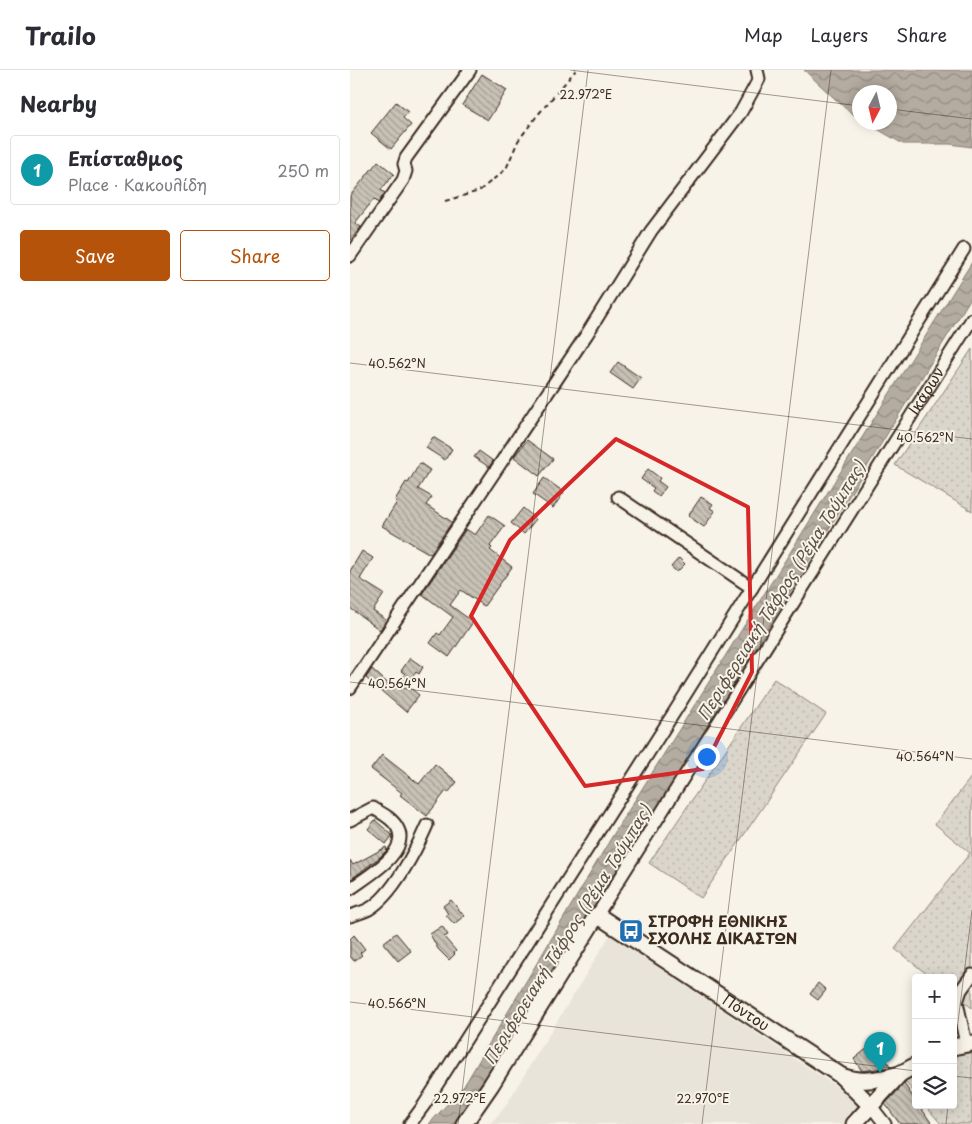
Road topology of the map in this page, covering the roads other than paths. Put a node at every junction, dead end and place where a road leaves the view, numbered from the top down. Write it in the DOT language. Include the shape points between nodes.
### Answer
graph roads {
  1 [pos="470,70"];
  2 [pos="757,70"];
  3 [pos="964,249"];
  4 [pos="350,256"];
  5 [pos="972,319"];
  6 [pos="618,497"];
  7 [pos="752,588"];
  8 [pos="350,688"];
  9 [pos="350,820"];
  10 [pos="427,825"];
  11 [pos="350,890"];
  12 [pos="353,914"];
  13 [pos="597,915"];
  14 [pos="972,975"];
  15 [pos="964,1045"];
  16 [pos="912,1068"];
  17 [pos="900,1074"];
  18 [pos="840,1075"];
  19 [pos="871,1106"];
  20 [pos="410,1124"];
  21 [pos="464,1124"];
  22 [pos="854,1124"];
  23 [pos="885,1124"];
  1 -- 4 [label="street" via="406,158 403,180"];
  2 -- 8 [label="street" via="759,79 741,112 651,232 587,334"];
  3 -- 7 [label="street"];
  5 -- 13 [label="street, Ικάρων"];
  6 -- 7 [label="street"];
  7 -- 20 [label="street"];
  9 -- 11 [label="street" via="373,808 398,827 400,838 397,849 388,860"];
  10 -- 12 [label="street" via="406,867 375,905"];
  13 -- 18 [label="main road, Πόντου"];
  13 -- 21 [label="main road, Ικάρων" via="492,1086"];
  14 -- 15 [label="street" via="957,1002"];
  16 -- 17 [label="main road"];
  17 -- 18 [label="main road" via="866,1081"];
  17 -- 19 [label="main road"];
  18 -- 19 [label="main road, Πόντου"];
  19 -- 22 [label="main road"];
  19 -- 23 [label="street, Πόντου"];
}
